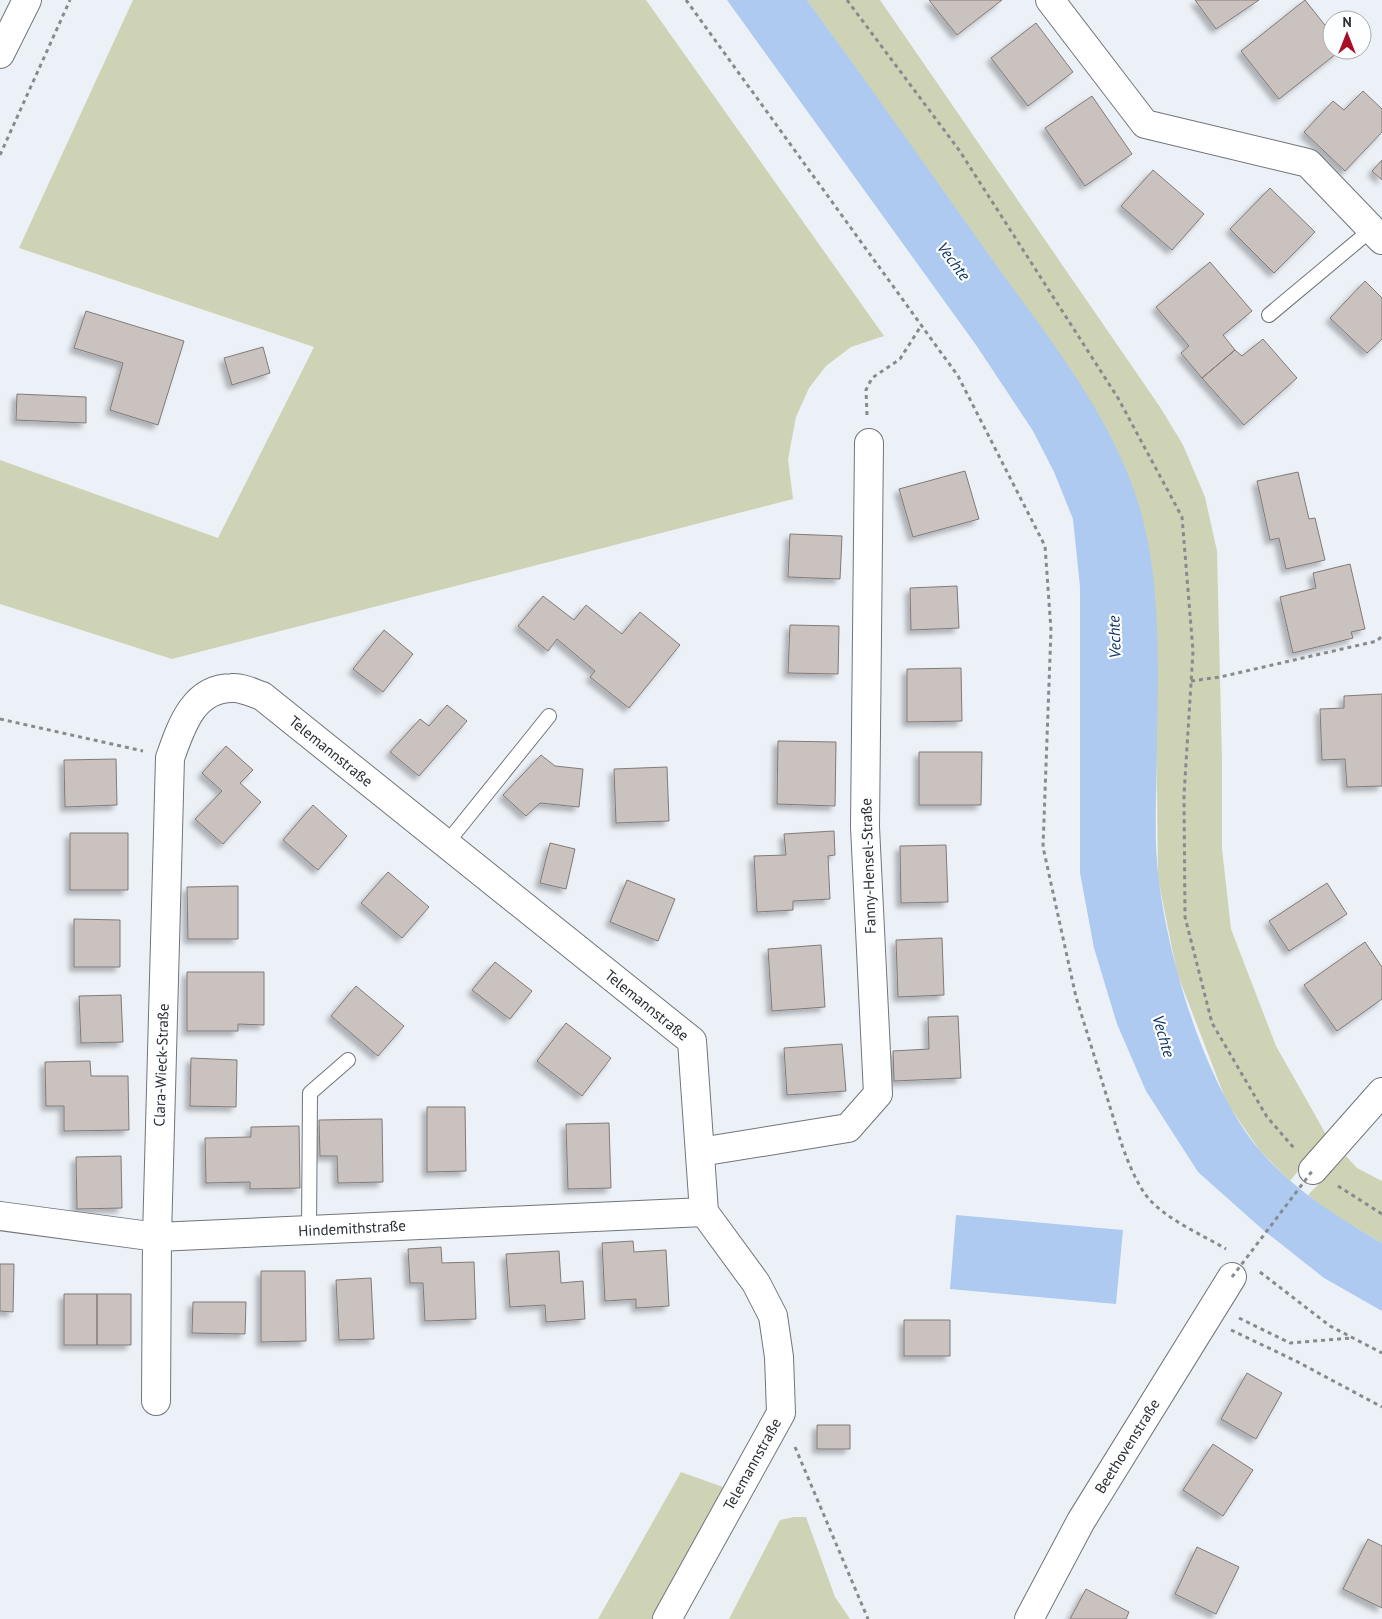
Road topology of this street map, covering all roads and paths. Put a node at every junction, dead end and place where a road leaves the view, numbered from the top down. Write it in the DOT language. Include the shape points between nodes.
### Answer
graph roads {
  1 [pos="27,0"];
  2 [pos="70,0"];
  3 [pos="686,0"];
  4 [pos="847,0"];
  5 [pos="1050,0"];
  6 [pos="0,54"];
  7 [pos="0,155"];
  8 [pos="1377,234"];
  9 [pos="1269,315"];
  10 [pos="921,326"];
  11 [pos="869,443"];
  12 [pos="1382,636"];
  13 [pos="1191,680"];
  14 [pos="549,716"];
  15 [pos="0,719"];
  16 [pos="180,730"];
  17 [pos="170,758"];
  18 [pos="446,844"];
  19 [pos="348,1060"];
  20 [pos="1382,1092"];
  21 [pos="700,1152"];
  22 [pos="1314,1168"];
  23 [pos="704,1212"];
  24 [pos="1382,1214"];
  25 [pos="0,1216"];
  26 [pos="309,1230"];
  27 [pos="157,1237"];
  28 [pos="1242,1264"];
  29 [pos="1210,1311"];
  30 [pos="1354,1338"];
  31 [pos="1382,1354"];
  32 [pos="156,1401"];
  33 [pos="1382,1407"];
  34 [pos="781,1413"];
  35 [pos="667,1619"];
  36 [pos="868,1619"];
  37 [pos="1029,1619"];
  1 -- 6 [label="street"];
  2 -- 7 [label="path"];
  3 -- 10 [label="path"];
  4 -- 13 [label="path" via="964,158 1118,398 1182,517 1193,651"];
  5 -- 8 [label="street" via="1145,124 1308,163"];
  8 -- 9 [label="lane"];
  10 -- 11 [label="path" via="900,359 872,378 866,390"];
  10 -- 28 [label="path" via="958,376 1045,546 1051,630 1043,846 1076,997 1118,1136 1148,1198"];
  11 -- 21 [label="street, Fanny-Hensel-Straße" via="865,827 878,1094 848,1128"];
  12 -- 13 [label="path" via="1377,641 1220,677"];
  13 -- 22 [label="path" via="1184,795 1185,917 1212,1023 1267,1117"];
  14 -- 18 [label="lane"];
  15 -- 17 [label="path"];
  16 -- 17 [label="street, Clara-Wieck-Straße"];
  16 -- 18 [label="street, Telemannstraße" via="192,707 208,693 233,688 262,696"];
  17 -- 27 [label="street, Clara-Wieck-Straße"];
  18 -- 21 [label="street, Telemannstraße" via="692,1041"];
  19 -- 26 [label="lane" via="310,1093"];
  20 -- 22 [label="street"];
  21 -- 23 [label="street, Telemannstraße"];
  22 -- 24 [label="path"];
  22 -- 28 [label="path, bridge"];
  23 -- 26 [label="street, Hindemithstraße"];
  23 -- 34 [label="street, Telemannstraße" via="756,1283 773,1316 779,1356"];
  25 -- 27 [label="street, Hindemithstraße"];
  26 -- 27 [label="street, Hindemithstraße"];
  27 -- 32 [label="street, Clara-Wieck-Straße"];
  28 -- 29 [label="street, Beethovenstraße"];
  28 -- 30 [label="path" via="1330,1326"];
  29 -- 30 [label="path" via="1290,1343"];
  29 -- 33 [label="path"];
  29 -- 37 [label="street, Beethovenstraße" via="1081,1520"];
  30 -- 31 [label="path"];
  34 -- 35 [label="street, Telemannstraße"];
  34 -- 36 [label="path"];
}
